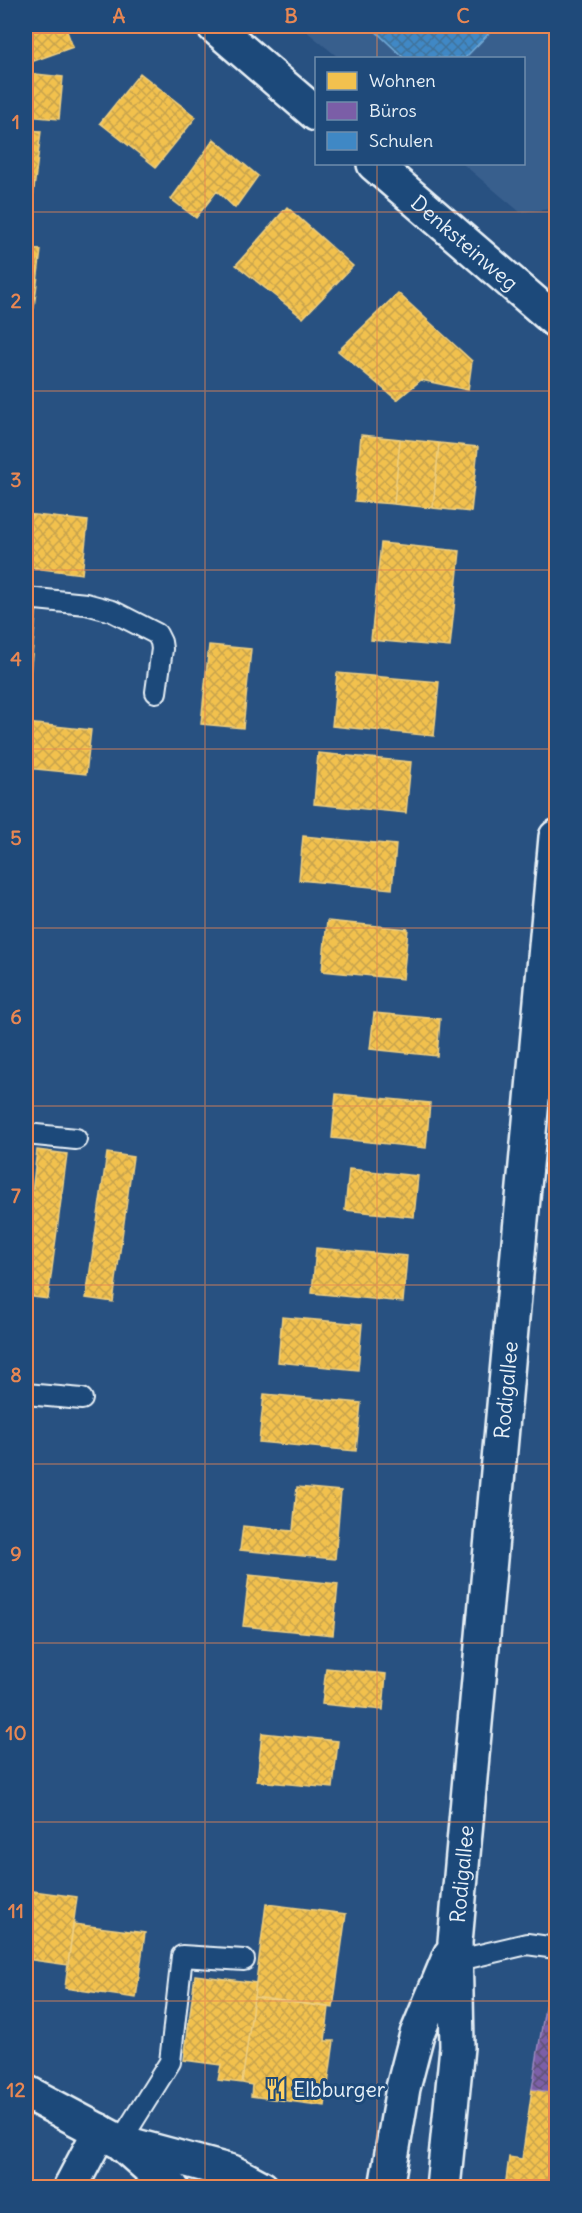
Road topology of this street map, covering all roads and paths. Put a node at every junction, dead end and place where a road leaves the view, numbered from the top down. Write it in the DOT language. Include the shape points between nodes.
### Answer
graph roads {
  1 [pos="214,26"];
  2 [pos="315,113"];
  3 [pos="375,165"];
  4 [pos="556,321"];
  5 [pos="26,598"];
  6 [pos="156,692"];
  7 [pos="556,837"];
  8 [pos="26,1134"];
  9 [pos="76,1140"];
  10 [pos="26,1394"];
  11 [pos="82,1399"];
  12 [pos="556,1948"];
  13 [pos="455,1952"];
  14 [pos="244,1960"];
  15 [pos="26,2092"];
  16 [pos="110,2137"];
  17 [pos="70,2187"];
  18 [pos="172,2187"];
  19 [pos="262,2187"];
  20 [pos="386,2187"];
  21 [pos="444,2187"];
  1 -- 2 [label="main road"];
  3 -- 4 [label="main road, Denksteinweg"];
  5 -- 6 [label="lane" via="86,604 112,611 157,634 162,649"];
  7 -- 13 [label="main road, Rodigallee"];
  8 -- 9 [label="lane"];
  10 -- 11 [label="lane"];
  12 -- 13 [label="lane" via="527,1944"];
  13 -- 20 [label="main road, Rodigallee" via="417,2034"];
  13 -- 21 [label="main road, Rodigallee" via="457,2047"];
  14 -- 16 [label="lane" via="182,1956 170,2062"];
  15 -- 16 [label="main road"];
  16 -- 17 [label="main road"];
  16 -- 18 [label="main road"];
  16 -- 19 [label="main road" via="232,2172"];
}
